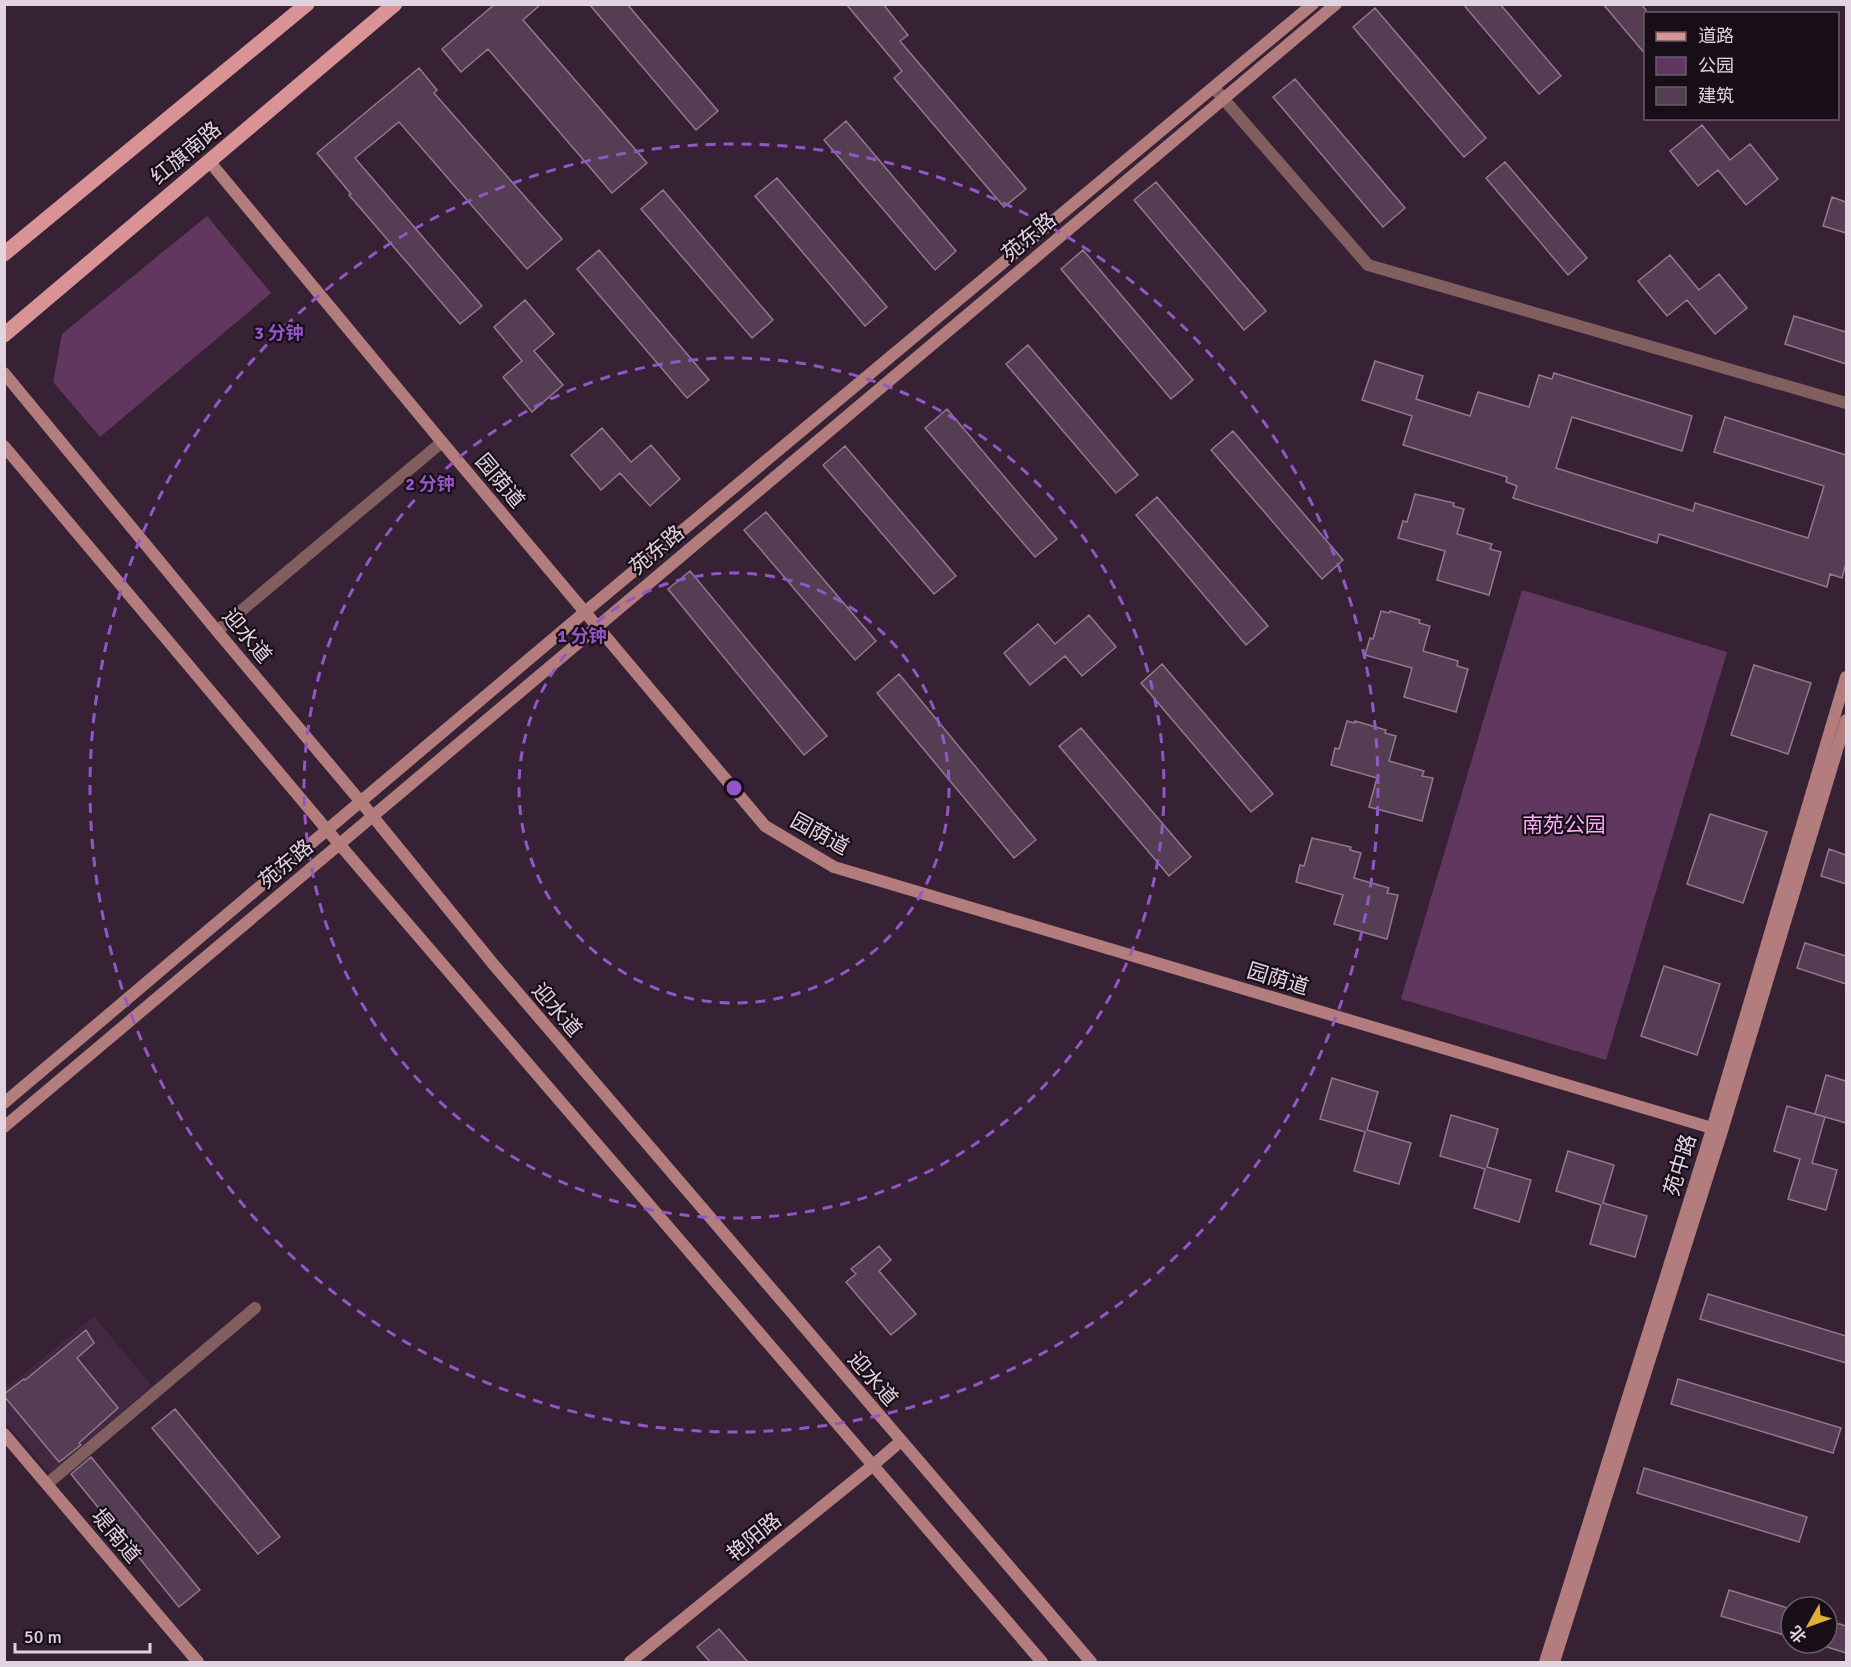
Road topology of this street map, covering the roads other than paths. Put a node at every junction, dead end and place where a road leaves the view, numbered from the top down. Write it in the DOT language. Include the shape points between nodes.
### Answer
graph roads {
  1 [pos="307,4"];
  2 [pos="395,4"];
  3 [pos="1313,4"];
  4 [pos="1336,4"];
  5 [pos="1214,88"];
  6 [pos="1224,99"];
  7 [pos="209,161"];
  8 [pos="4,254"];
  9 [pos="4,335"];
  10 [pos="4,373"];
  11 [pos="1846,403"];
  12 [pos="442,442"];
  13 [pos="4,446"];
  14 [pos="586,611"];
  15 [pos="598,626"];
  16 [pos="217,631"];
  17 [pos="1846,677"];
  18 [pos="1846,720"];
  19 [pos="361,801"];
  20 [pos="373,816"];
  21 [pos="328,831"];
  22 [pos="339,844"];
  23 [pos="4,1103"];
  24 [pos="4,1127"];
  25 [pos="1717,1130"];
  26 [pos="255,1308"];
  27 [pos="4,1434"];
  28 [pos="901,1441"];
  29 [pos="872,1466"];
  30 [pos="47,1484"];
  31 [pos="198,1662"];
  32 [pos="630,1662"];
  33 [pos="1042,1662"];
  34 [pos="1091,1662"];
  35 [pos="1545,1662"];
  36 [pos="1554,1662"];
  1 -- 8 [label="main road, 红旗南路"];
  2 -- 7 [label="main road, 红旗南路"];
  3 -- 5 [label="street, 苑东路"];
  4 -- 6 [label="street, 苑东路"];
  5 -- 6 [label="street"];
  5 -- 14 [label="street, 苑东路"];
  6 -- 11 [label="street" via="1368,265"];
  6 -- 15 [label="street, 苑东路"];
  7 -- 9 [label="main road, 红旗南路"];
  7 -- 12 [label="street, 园荫道"];
  10 -- 16 [label="street, 迎水道"];
  12 -- 14 [label="street, 园荫道"];
  12 -- 16 [label="street"];
  13 -- 21 [label="street"];
  14 -- 15 [label="street, 园荫道"];
  14 -- 19 [label="street, 苑东路"];
  15 -- 20 [label="street, 苑东路"];
  15 -- 25 [label="street, 园荫道" via="765,826 834,867"];
  16 -- 19 [label="street, 迎水道"];
  17 -- 25 [label="street, 苑中路"];
  18 -- 25 [label="street, 苑中路"];
  19 -- 20 [label="street, 迎水道"];
  19 -- 21 [label="street, 苑东路"];
  20 -- 22 [label="street, 苑东路"];
  20 -- 28 [label="street, 迎水道" via="494,965"];
  21 -- 22 [label="street"];
  21 -- 23 [label="street, 苑东路"];
  22 -- 24 [label="street, 苑东路"];
  22 -- 29 [label="street"];
  25 -- 35 [label="street, 苑中路"];
  25 -- 36 [label="street, 苑中路"];
  26 -- 30 [label="street"];
  27 -- 30 [label="street, 堤南道"];
  28 -- 29 [label="street, 艳阳路"];
  28 -- 34 [label="street, 迎水道"];
  29 -- 32 [label="street, 艳阳路"];
  29 -- 33 [label="street"];
  30 -- 31 [label="street, 堤南道"];
}
